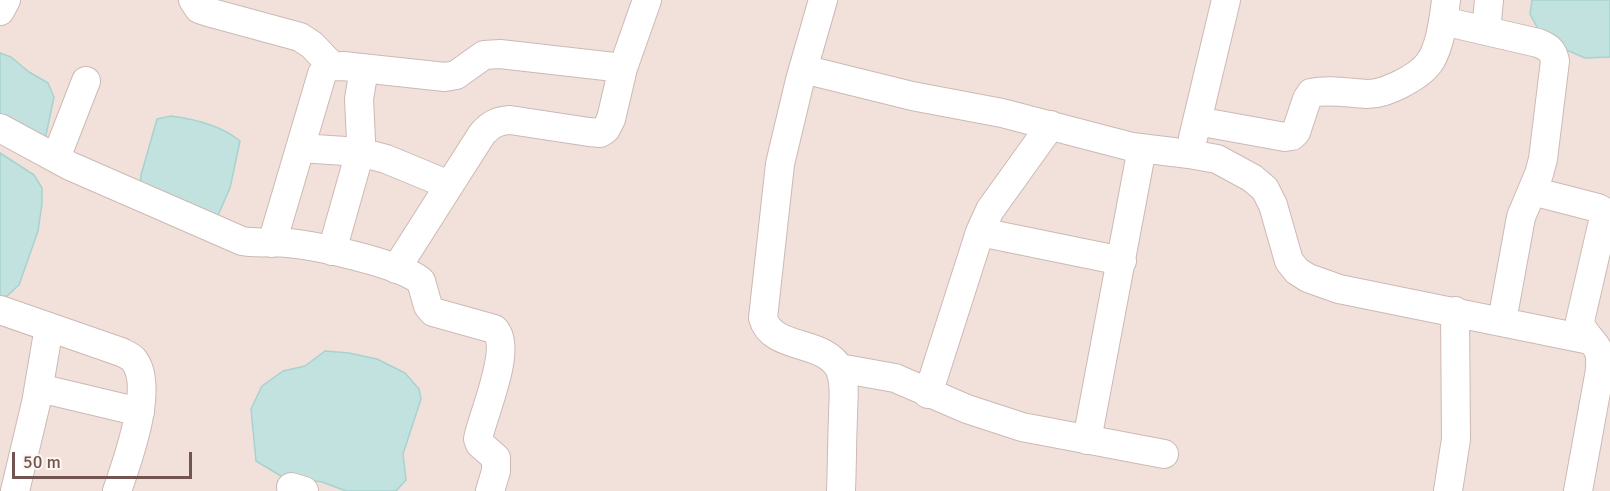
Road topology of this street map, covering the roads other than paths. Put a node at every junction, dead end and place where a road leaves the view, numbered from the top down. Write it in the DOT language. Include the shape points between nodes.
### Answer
graph roads {
  1 [pos="6,0"];
  2 [pos="193,0"];
  3 [pos="647,0"];
  4 [pos="823,0"];
  5 [pos="1226,0"];
  6 [pos="1489,0"];
  7 [pos="1445,10"];
  8 [pos="0,11"];
  9 [pos="1486,31"];
  10 [pos="332,66"];
  11 [pos="622,68"];
  12 [pos="364,69"];
  13 [pos="803,69"];
  14 [pos="86,81"];
  15 [pos="1197,121"];
  16 [pos="1051,125"];
  17 [pos="0,128"];
  18 [pos="300,148"];
  19 [pos="1142,148"];
  20 [pos="360,152"];
  21 [pos="1189,154"];
  22 [pos="56,158"];
  23 [pos="449,185"];
  24 [pos="1532,191"];
  25 [pos="980,232"];
  26 [pos="272,243"];
  27 [pos="332,251"];
  28 [pos="1122,261"];
  29 [pos="396,269"];
  30 [pos="0,310"];
  31 [pos="1455,311"];
  32 [pos="1502,321"];
  33 [pos="49,327"];
  34 [pos="1590,340"];
  35 [pos="839,368"];
  36 [pos="39,388"];
  37 [pos="928,394"];
  38 [pos="140,412"];
  39 [pos="1087,440"];
  40 [pos="1164,454"];
  41 [pos="15,491"];
  42 [pos="117,491"];
  43 [pos="490,491"];
  44 [pos="841,491"];
  45 [pos="1448,491"];
  46 [pos="1578,491"];
  1 -- 8 [label="street"];
  2 -- 10 [label="street" via="199,9 300,37"];
  3 -- 11 [label="street"];
  4 -- 13 [label="street"];
  5 -- 15 [label="street"];
  6 -- 9 [label="street"];
  7 -- 9 [label="street"];
  7 -- 15 [label="street" via="1430,63 1416,75 1382,92 1311,93 1292,136"];
  9 -- 24 [label="street" via="1538,43 1553,53 1543,159"];
  10 -- 12 [label="street"];
  10 -- 18 [label="street" via="322,74"];
  11 -- 12 [label="street" via="500,54 484,55 456,75 445,77"];
  11 -- 23 [label="street" via="606,129 600,133 498,121 482,134"];
  12 -- 20 [label="street" via="359,99"];
  13 -- 16 [label="street"];
  13 -- 35 [label="street" via="780,164 763,318 766,327 777,335 833,359"];
  14 -- 22 [label="street"];
  15 -- 21 [label="street"];
  16 -- 19 [label="street"];
  16 -- 25 [label="street" via="990,210"];
  17 -- 22 [label="street"];
  18 -- 20 [label="street"];
  18 -- 26 [label="street"];
  19 -- 21 [label="street"];
  19 -- 28 [label="street"];
  20 -- 23 [label="street"];
  20 -- 27 [label="street"];
  21 -- 31 [label="street" via="1235,167 1265,189 1289,261 1308,278 1339,289"];
  22 -- 26 [label="street" via="242,241"];
  23 -- 29 [label="street"];
  24 -- 32 [label="street" via="1521,217"];
  24 -- 34 [label="street" via="1602,211 1603,227 1580,321"];
  25 -- 28 [label="street"];
  25 -- 37 [label="street"];
  26 -- 27 [label="street"];
  27 -- 29 [label="street"];
  28 -- 39 [label="street"];
  29 -- 43 [label="street" via="421,281 433,312 498,333 497,374 478,439 496,458"];
  30 -- 33 [label="street"];
  31 -- 32 [label="street"];
  31 -- 45 [label="street" via="1456,438"];
  32 -- 34 [label="street"];
  33 -- 36 [label="street"];
  33 -- 38 [label="street" via="133,358 141,382"];
  34 -- 46 [label="street" via="1598,350 1600,370"];
  35 -- 37 [label="street" via="896,378"];
  35 -- 44 [label="street" via="843,379"];
  36 -- 38 [label="street"];
  36 -- 41 [label="street"];
  37 -- 39 [label="street" via="1022,427"];
  38 -- 42 [label="street"];
  39 -- 40 [label="street"];
}
